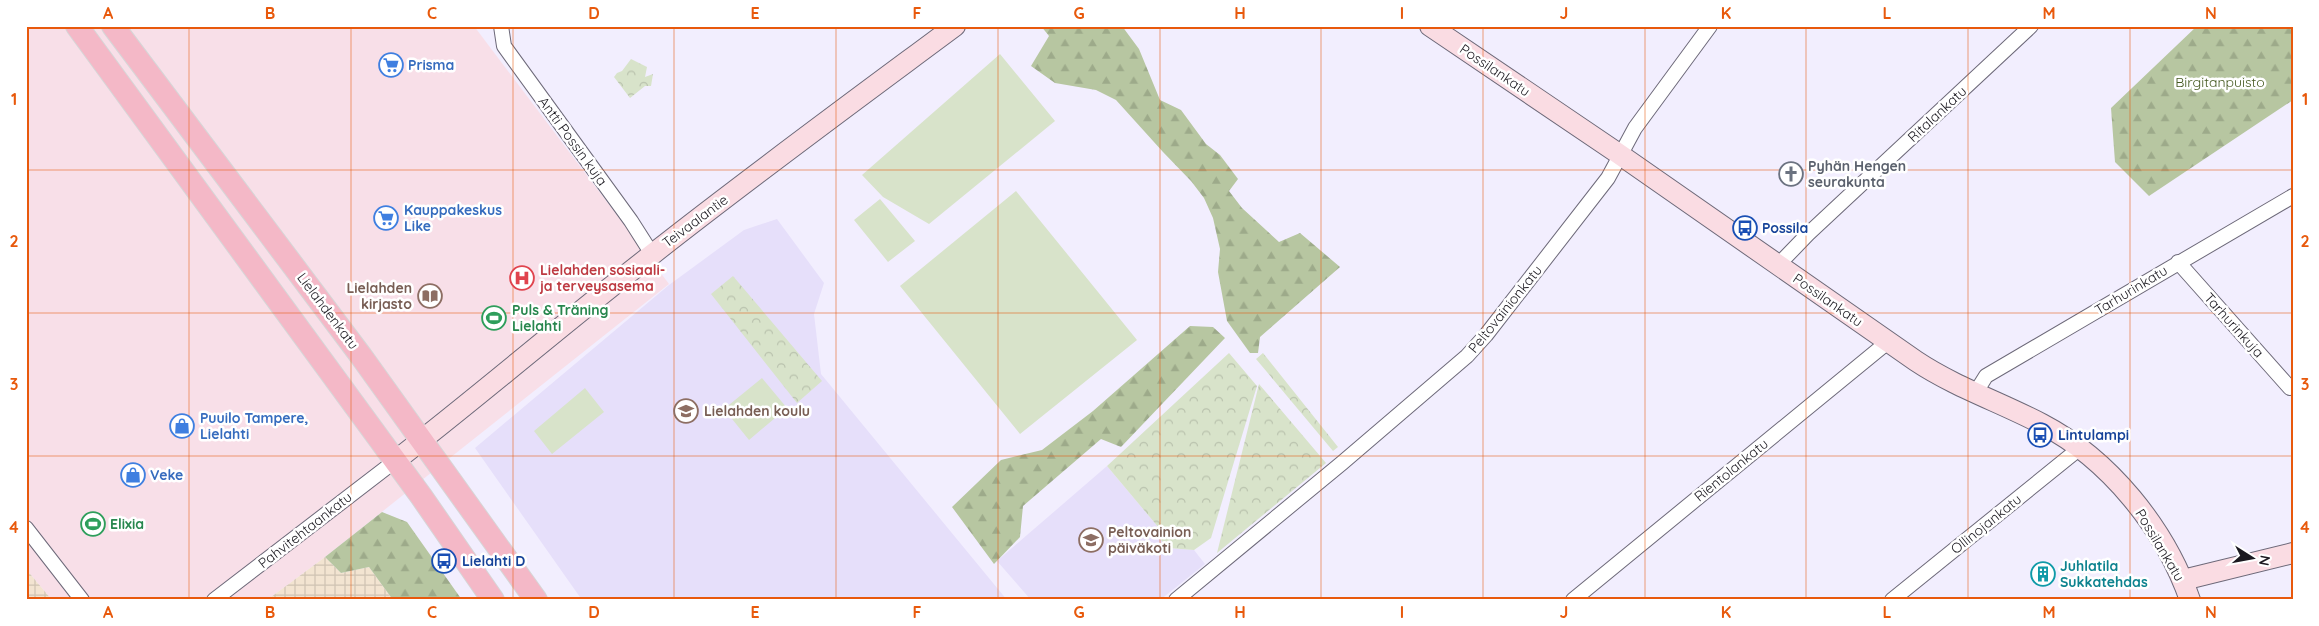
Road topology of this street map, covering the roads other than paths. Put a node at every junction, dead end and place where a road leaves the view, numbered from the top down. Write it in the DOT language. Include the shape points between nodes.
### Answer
graph roads {
  1 [pos="77,26"];
  2 [pos="113,26"];
  3 [pos="501,26"];
  4 [pos="955,26"];
  5 [pos="1430,26"];
  6 [pos="1710,26"];
  7 [pos="2031,26"];
  8 [pos="1619,154"];
  9 [pos="2293,196"];
  10 [pos="652,254"];
  11 [pos="2178,262"];
  12 [pos="1778,265"];
  13 [pos="1889,341"];
  14 [pos="2290,388"];
  15 [pos="1976,392"];
  16 [pos="422,440"];
  17 [pos="2080,448"];
  18 [pos="395,461"];
  19 [pos="26,528"];
  20 [pos="2293,553"];
  21 [pos="2183,580"];
  22 [pos="82,600"];
  23 [pos="214,600"];
  24 [pos="493,600"];
  25 [pos="536,600"];
  26 [pos="1176,600"];
  27 [pos="1573,600"];
  28 [pos="1892,600"];
  29 [pos="2190,600"];
  1 -- 18 [label="main road"];
  2 -- 16 [label="main road, Lielahdenkatu"];
  3 -- 10 [label="street, Antti Possin kuja" via="504,46"];
  4 -- 10 [label="street, Teivaalantie"];
  5 -- 8 [label="street, Possilankatu"];
  6 -- 8 [label="street, Peltovainionkatu"];
  7 -- 12 [label="street, Ritalankatu"];
  8 -- 12 [label="street, Possilankatu"];
  8 -- 26 [label="street, Peltovainionkatu" via="1606,181 1466,356"];
  9 -- 11 [label="street, Tarhurinkatu"];
  10 -- 16 [label="street, Teivaalantie"];
  11 -- 14 [label="street, Tarhurinkuja"];
  11 -- 15 [label="street, Tarhurinkatu" via="1986,376"];
  12 -- 13 [label="street, Possilankatu"];
  13 -- 15 [label="street, Possilankatu" via="1938,376"];
  13 -- 27 [label="street, Rientolankatu"];
  15 -- 17 [label="street, Possilankatu" via="2044,425"];
  16 -- 18 [label="street, Teivaalantie"];
  16 -- 25 [label="main road, Lielahdenkatu"];
  17 -- 21 [label="street, Possilankatu" via="2140,510"];
  17 -- 28 [label="street, Ollinojankatu"];
  18 -- 23 [label="street, Pahvitehtaankatu"];
  18 -- 24 [label="main road"];
  19 -- 22 [label="street"];
  20 -- 21 [label="street"];
  21 -- 29 [label="street, Possilankatu"];
}
